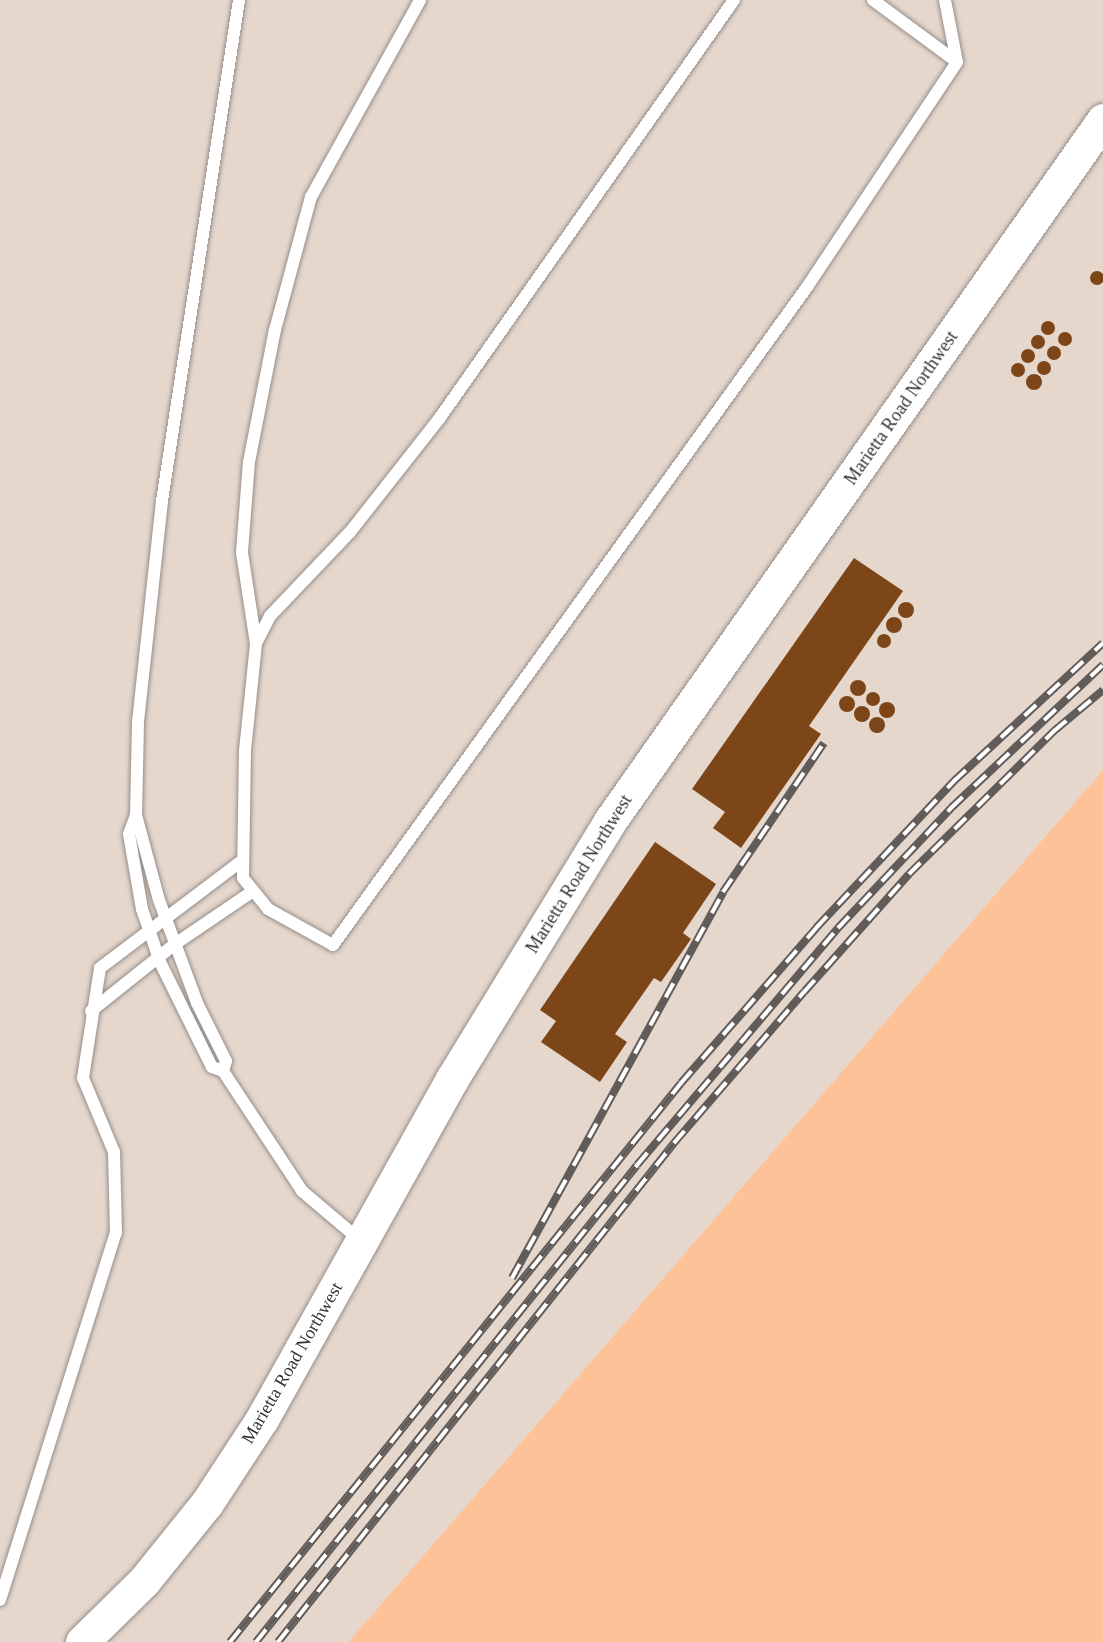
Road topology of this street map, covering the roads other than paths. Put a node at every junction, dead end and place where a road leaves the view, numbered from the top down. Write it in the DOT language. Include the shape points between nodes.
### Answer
graph roads {
  1 [pos="239,0"];
  2 [pos="420,0"];
  3 [pos="734,0"];
  4 [pos="873,0"];
  5 [pos="945,0"];
  6 [pos="957,62"];
  7 [pos="1103,120"];
  8 [pos="256,644"];
  9 [pos="136,815"];
  10 [pos="240,862"];
  11 [pos="253,891"];
  12 [pos="165,918"];
  13 [pos="148,928"];
  14 [pos="175,944"];
  15 [pos="158,957"];
  16 [pos="90,1011"];
  17 [pos="223,1071"];
  18 [pos="361,1241"];
  19 [pos="0,1600"];
  20 [pos="82,1642"];
  1 -- 9 [label="lane" via="162,501 138,721"];
  2 -- 8 [label="lane" via="311,197 275,330 248,463 242,552"];
  3 -- 8 [label="lane" via="439,419 350,532 270,616"];
  4 -- 6 [label="lane"];
  5 -- 6 [label="lane"];
  6 -- 11 [label="lane" via="807,287 333,945 268,909"];
  7 -- 18 [label="street, Marietta Road Northwest" via="610,821 452,1079"];
  8 -- 10 [label="lane" via="244,750"];
  9 -- 12 [label="lane"];
  9 -- 13 [label="lane" via="129,834"];
  10 -- 11 [label="lane" via="243,878"];
  10 -- 12 [label="lane"];
  11 -- 14 [label="lane"];
  12 -- 13 [label="lane"];
  12 -- 14 [label="lane"];
  13 -- 15 [label="lane"];
  13 -- 16 [label="lane" via="100,968"];
  14 -- 15 [label="lane"];
  14 -- 17 [label="lane" via="226,1061"];
  15 -- 16 [label="lane" via="119,993"];
  15 -- 17 [label="lane" via="212,1067"];
  16 -- 19 [label="lane" via="83,1078 114,1152 116,1233"];
  17 -- 18 [label="lane" via="302,1191"];
  18 -- 20 [label="street, Marietta Road Northwest" via="262,1419 207,1503 144,1581"];
}
